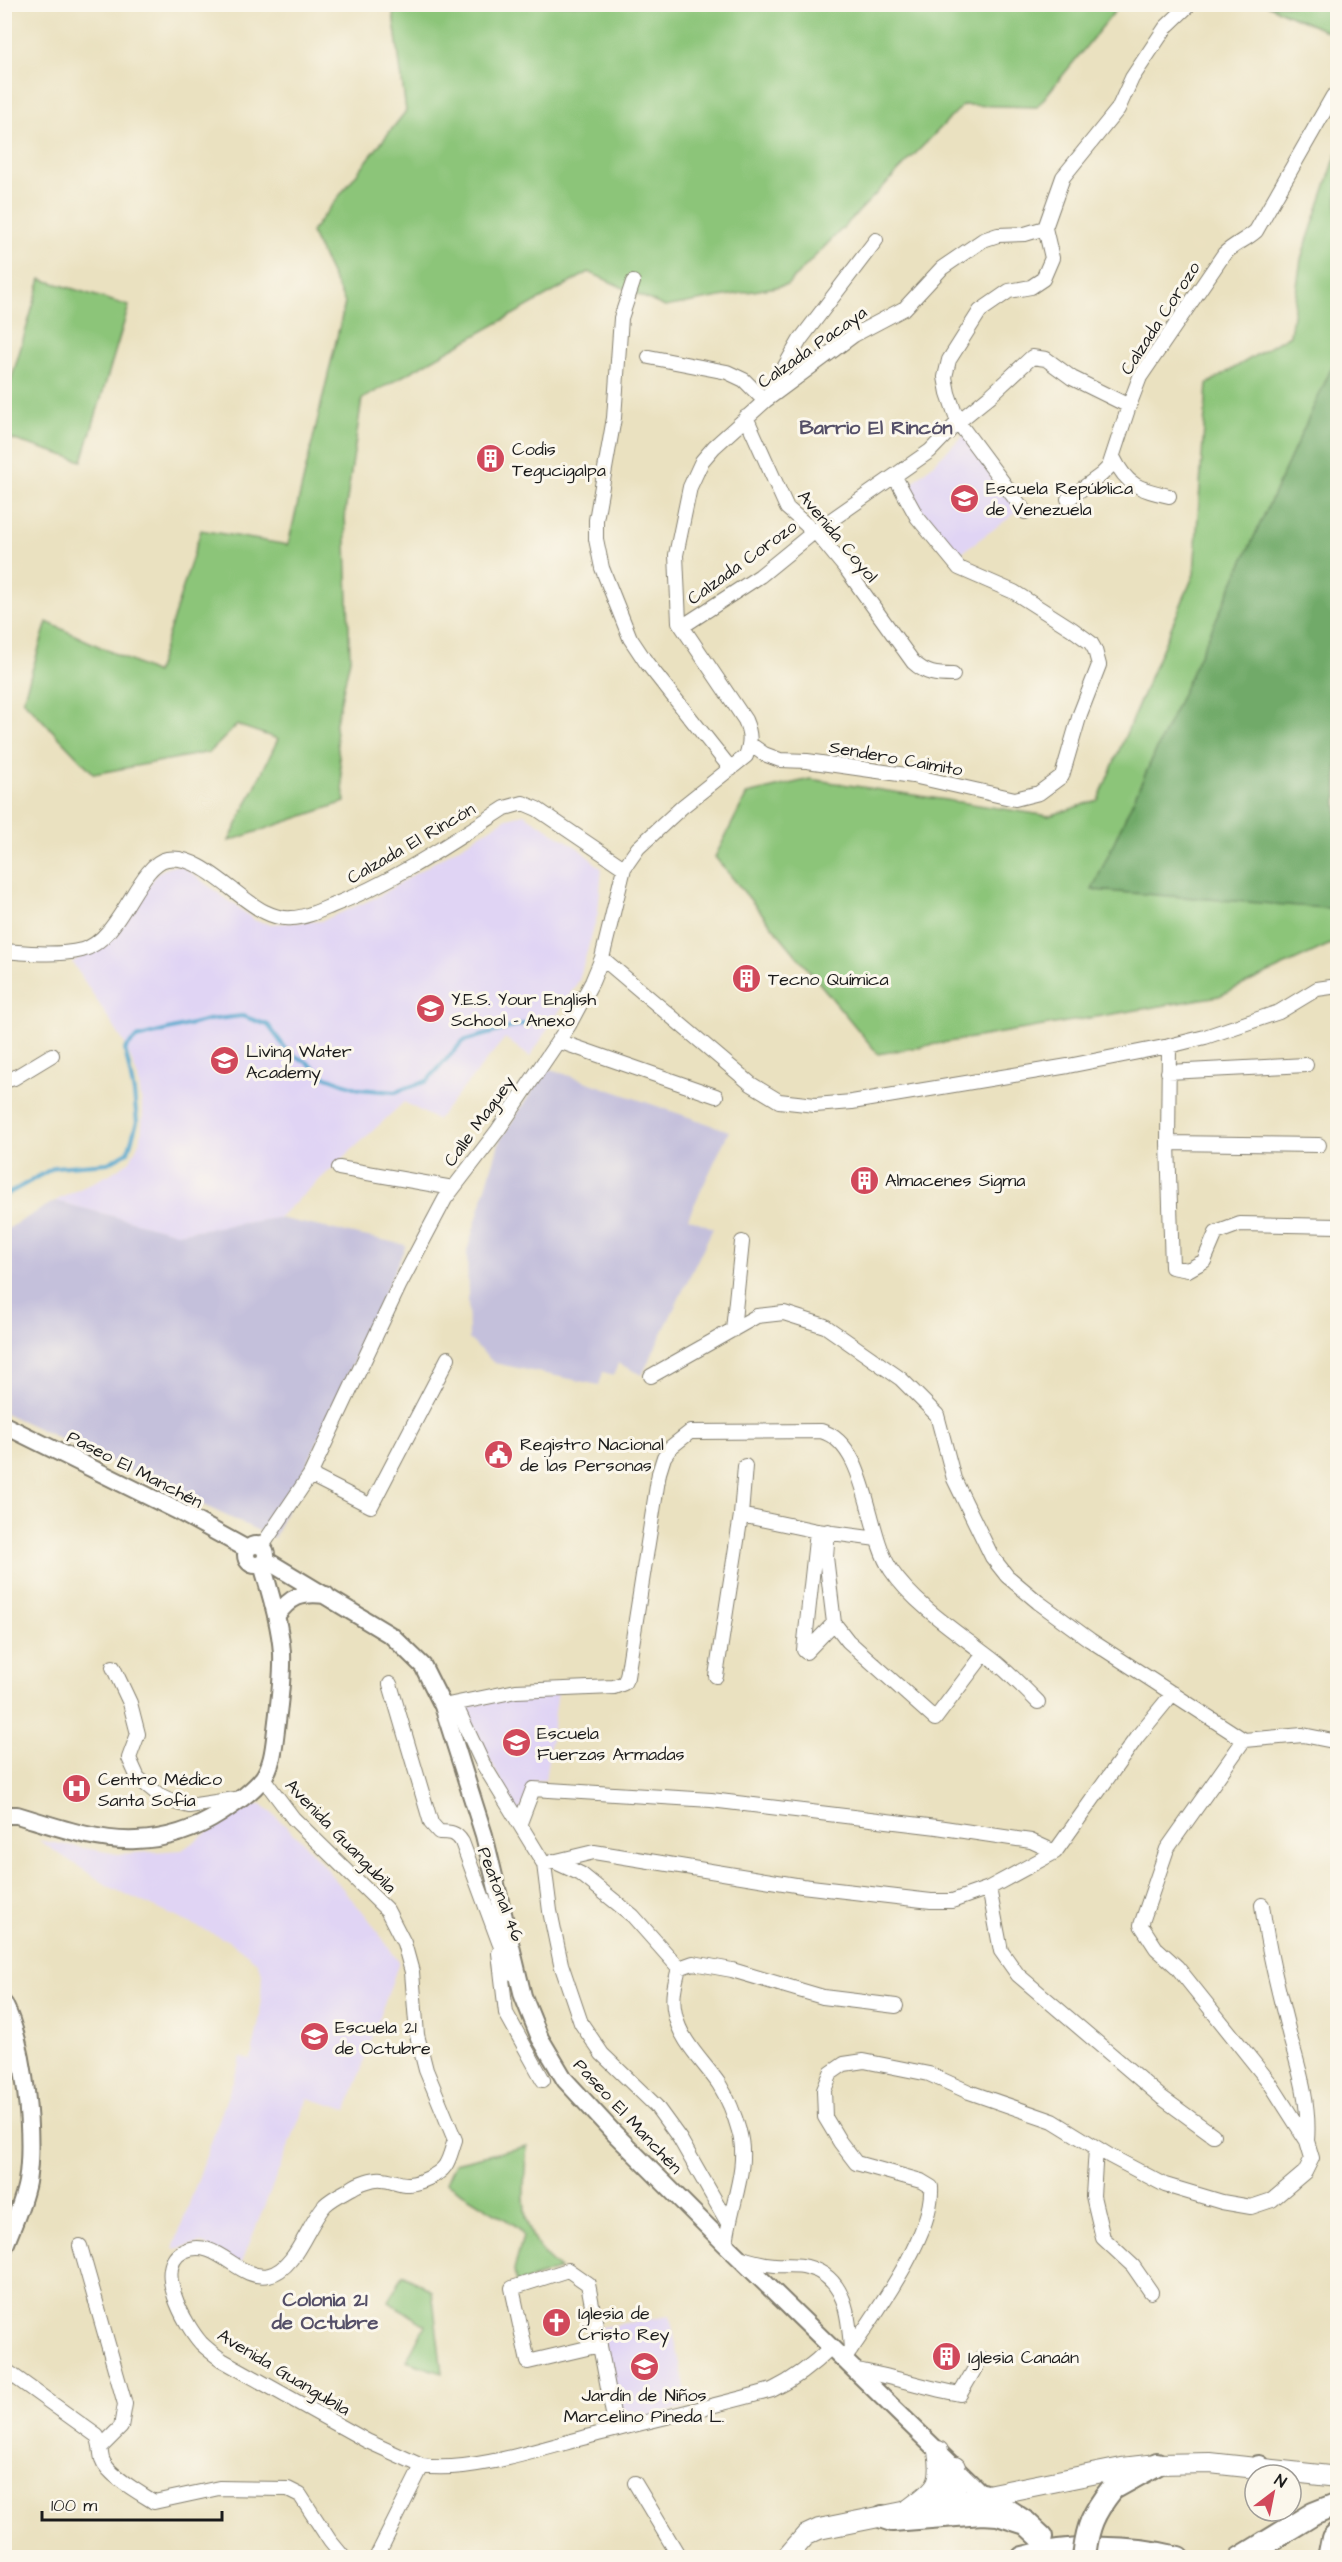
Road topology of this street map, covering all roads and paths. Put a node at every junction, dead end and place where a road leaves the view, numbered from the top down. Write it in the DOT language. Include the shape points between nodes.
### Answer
graph roads {
  1 [pos="1190,4"];
  2 [pos="1333,96"];
  3 [pos="1045,228"];
  4 [pos="876,240"];
  5 [pos="633,282"];
  6 [pos="649,357"];
  7 [pos="765,401"];
  8 [pos="1129,406"];
  9 [pos="746,417"];
  10 [pos="958,422"];
  11 [pos="1113,457"];
  12 [pos="895,477"];
  13 [pos="1169,496"];
  14 [pos="1068,499"];
  15 [pos="1024,512"];
  16 [pos="814,532"];
  17 [pos="683,626"];
  18 [pos="953,675"];
  19 [pos="750,744"];
  20 [pos="731,768"];
  21 [pos="624,868"];
  22 [pos="4,951"];
  23 [pos="602,958"];
  24 [pos="1338,986"];
  25 [pos="558,1041"];
  26 [pos="1169,1046"];
  27 [pos="52,1055"];
  28 [pos="1306,1065"];
  29 [pos="1168,1072"];
  30 [pos="4,1081"];
  31 [pos="716,1096"];
  32 [pos="1168,1143"];
  33 [pos="1320,1145"];
  34 [pos="339,1168"];
  35 [pos="453,1188"];
  36 [pos="1338,1226"];
  37 [pos="742,1242"];
  38 [pos="733,1330"];
  39 [pos="448,1359"];
  40 [pos="651,1376"];
  41 [pos="4,1425"];
  42 [pos="745,1466"];
  43 [pos="310,1475"];
  44 [pos="741,1515"];
  45 [pos="823,1531"];
  46 [pos="877,1539"];
  47 [pos="259,1555"];
  48 [pos="327,1595"];
  49 [pos="276,1616"];
  50 [pos="834,1623"];
  51 [pos="984,1654"];
  52 [pos="113,1667"];
  53 [pos="716,1676"];
  54 [pos="390,1684"];
  55 [pos="1173,1693"];
  56 [pos="1038,1702"];
  57 [pos="449,1705"];
  58 [pos="1244,1740"];
  59 [pos="1338,1742"];
  60 [pos="263,1778"];
  61 [pos="242,1798"];
  62 [pos="4,1815"];
  63 [pos="520,1823"];
  64 [pos="1055,1852"];
  65 [pos="548,1863"];
  66 [pos="988,1888"];
  67 [pos="1262,1905"];
  68 [pos="499,1942"];
  69 [pos="679,1968"];
  70 [pos="523,1996"];
  71 [pos="4,2004"];
  72 [pos="896,2006"];
  73 [pos="543,2080"];
  74 [pos="1213,2135"];
  75 [pos="1306,2141"];
  76 [pos="1096,2148"];
  77 [pos="728,2223"];
  78 [pos="80,2246"];
  79 [pos="4,2247"];
  80 [pos="732,2251"];
  81 [pos="1151,2292"];
  82 [pos="600,2345"];
  83 [pos="831,2347"];
  84 [pos="981,2358"];
  85 [pos="850,2360"];
  86 [pos="4,2369"];
  87 [pos="616,2429"];
  88 [pos="102,2446"];
  89 [pos="938,2451"];
  90 [pos="1157,2464"];
  91 [pos="422,2466"];
  92 [pos="955,2467"];
  93 [pos="1243,2469"];
  94 [pos="1303,2474"];
  95 [pos="1338,2477"];
  96 [pos="635,2483"];
  97 [pos="983,2495"];
  98 [pos="944,2504"];
  99 [pos="1338,2504"];
  100 [pos="905,2512"];
  101 [pos="883,2517"];
  102 [pos="1279,2523"];
  103 [pos="1338,2533"];
  104 [pos="1278,2534"];
  105 [pos="344,2558"];
  106 [pos="376,2558"];
  107 [pos="680,2558"];
  108 [pos="786,2558"];
  109 [pos="1023,2558"];
  110 [pos="1084,2558"];
  111 [pos="1178,2558"];
  112 [pos="1241,2558"];
  113 [pos="1329,2558"];
  1 -- 3 [label="street" via="1166,27 1132,78 1118,109 1063,177"];
  2 -- 8 [label="street, Calzada Corozo" via="1256,231 1224,254 1140,376"];
  3 -- 7 [label="street, Calzada Pacaya" via="983,240 942,268 905,308 854,335"];
  3 -- 10 [label="street" via="1052,258 1043,279 1003,294 980,311 949,360 945,377"];
  4 -- 7 [label="street" via="800,340"];
  5 -- 20 [label="street" via="621,318 614,418 596,539 617,610 635,646"];
  6 -- 7 [label="street" via="727,372 744,380"];
  7 -- 9 [label="street, Calzada Pacaya"];
  8 -- 10 [label="street, Calzada Corozo" via="1072,378 1046,359 1032,357"];
  8 -- 11 [label="street"];
  9 -- 16 [label="street, Avenida Coyol" via="787,508"];
  9 -- 17 [label="street, Calzada Pacaya" via="702,462 690,487 676,555 679,622"];
  10 -- 12 [label="street, Calzada Corozo" via="930,451"];
  10 -- 15 [label="street"];
  11 -- 13 [label="street" via="1139,489"];
  11 -- 14 [label="street" via="1101,475"];
  12 -- 16 [label="street, Calzada Corozo"];
  12 -- 19 [label="street, Sendero Caimito" via="917,517 959,568 1014,592 1091,643 1099,664 1066,765 1056,782 1039,793 1015,799 913,776 780,760"];
  16 -- 17 [label="street, Calzada Corozo" via="759,576"];
  16 -- 18 [label="street, Avenida Coyol" via="847,570 913,662 934,675"];
  17 -- 19 [label="street, Calzada Pacaya" via="745,720 751,732"];
  19 -- 20 [label="street, Calle Maguey" via="746,756"];
  20 -- 21 [label="street, Calle Maguey" via="638,848"];
  21 -- 22 [label="street, Calzada El Rincón" via="523,803 505,808 366,892 293,919 264,912 197,866 184,860 165,859 149,871 102,938 83,950 37,954"];
  21 -- 23 [label="street, Calle Maguey"];
  23 -- 25 [label="street, Calle Maguey"];
  23 -- 26 [label="street" via="751,1084 779,1101 815,1105 852,1102"];
  24 -- 26 [label="street" via="1317,989 1279,1012"];
  25 -- 31 [label="street"];
  25 -- 35 [label="street, Calle Maguey"];
  26 -- 29 [label="street"];
  27 -- 30 [label="street"];
  28 -- 29 [label="street"];
  29 -- 32 [label="street"];
  32 -- 33 [label="street"];
  32 -- 36 [label="street" via="1172,1267 1188,1270 1204,1261 1216,1233 1240,1224"];
  34 -- 35 [label="street"];
  35 -- 43 [label="street, Calle Maguey" via="399,1286"];
  37 -- 38 [label="street"];
  38 -- 40 [label="street"];
  38 -- 55 [label="street" via="757,1316 784,1313 825,1326 901,1379 937,1415 954,1479 992,1557 1007,1576 1090,1640"];
  39 -- 43 [label="street" via="371,1506"];
  41 -- 47 [label="street, Paseo El Manchén"];
  42 -- 44 [label="street"];
  43 -- 47 [label="street, Calle Maguey"];
  44 -- 45 [label="street"];
  44 -- 53 [label="street"];
  45 -- 46 [label="street"];
  45 -- 50 [label="street"];
  45 -- 50 [label="street" via="804,1650"];
  46 -- 51 [label="street" via="891,1569 909,1590"];
  46 -- 57 [label="street" via="856,1470 848,1451 833,1434 690,1432 671,1447 659,1473 624,1683 614,1687 516,1691"];
  47 -- 48 [label="street, Paseo El Manchén"];
  47 -- 49 [label="street"];
  48 -- 49 [label="street" via="298,1596 287,1601"];
  48 -- 57 [label="street, Paseo El Manchén" via="392,1636 423,1666"];
  49 -- 60 [label="street" via="282,1652 281,1687 272,1755"];
  50 -- 51 [label="street" via="848,1641 935,1719"];
  51 -- 56 [label="street"];
  52 -- 61 [label="street" via="130,1703 138,1734 129,1758 138,1778 159,1795 189,1806"];
  54 -- 68 [label="street, Peatonal 46" via="431,1823 439,1832 458,1835"];
  55 -- 58 [label="street"];
  55 -- 64 [label="street"];
  57 -- 63 [label="street"];
  57 -- 70 [label="street, Paseo El Manchén"];
  58 -- 59 [label="street" via="1303,1735"];
  58 -- 75 [label="street" via="1167,1849 1141,1925 1270,2083"];
  60 -- 61 [label="street"];
  60 -- 91 [label="street, Avenida Guangubila" via="293,1818 387,1910 404,1943 412,1972 417,2035 426,2070 455,2140 445,2166 430,2177 409,2184 381,2178 356,2185 326,2205 283,2269 260,2275 198,2247 183,2251 174,2259 170,2278 188,2325 202,2344 222,2360 367,2441"];
  61 -- 62 [label="street" via="189,1831 135,1841"];
  63 -- 64 [label="street" via="533,1789 583,1791 711,1800 937,1827 1031,1841"];
  63 -- 65 [label="street"];
  64 -- 66 [label="street"];
  65 -- 66 [label="street" via="594,1852 802,1886 931,1901 952,1901"];
  65 -- 69 [label="street" via="581,1874 633,1916"];
  65 -- 77 [label="street" via="550,1911 561,1964 581,2023 602,2054 656,2106 680,2139"];
  66 -- 74 [label="street" via="1001,1951 1018,1975 1169,2104"];
  67 -- 75 [label="street" via="1267,1943 1302,2077 1308,2122"];
  68 -- 70 [label="street, Peatonal 46"];
  68 -- 73 [label="street" via="506,2013"];
  69 -- 72 [label="street" via="693,1963 824,1996"];
  69 -- 77 [label="street" via="673,1990 675,2014 686,2040 720,2086 739,2132 743,2163"];
  70 -- 80 [label="street, Paseo El Manchén" via="540,2038 565,2080"];
  71 -- 79 [label="street" via="11,2017 26,2093 29,2154 27,2183"];
  75 -- 76 [label="street" via="1312,2158 1305,2172 1272,2200 1251,2207 1165,2185"];
  76 -- 81 [label="street" via="1093,2196 1103,2238 1132,2266"];
  76 -- 85 [label="street" via="1053,2121 929,2074 864,2061 844,2064 831,2073 824,2090 825,2117 856,2163 921,2181 931,2187 932,2200 911,2253"];
  77 -- 80 [label="street"];
  78 -- 88 [label="street" via="125,2404 121,2427"];
  80 -- 83 [label="street, Paseo El Manchén"];
  80 -- 85 [label="street" via="776,2266 807,2267 826,2275 841,2293 849,2319"];
  82 -- 82 [label="street" via="588,2284 568,2270 512,2288 528,2362"];
  82 -- 87 [label="street"];
  83 -- 85 [label="street, Paseo El Manchén"];
  83 -- 87 [label="street, Avenida Guangubila" via="809,2368 772,2390"];
  84 -- 85 [label="street" via="960,2394 928,2389"];
  85 -- 89 [label="street, Paseo El Manchén"];
  86 -- 88 [label="street" via="98,2436"];
  87 -- 91 [label="street, Avenida Guangubila" via="469,2465"];
  88 -- 105 [label="street" via="107,2468 154,2502 219,2488 281,2487 295,2491"];
  89 -- 92 [label="street, Paseo El Manchén"];
  89 -- 100 [label="main road" via="938,2485"];
  90 -- 93 [label="main road" via="1185,2462"];
  90 -- 97 [label="main road"];
  90 -- 110 [label="highway, bridge" via="1112,2489 1096,2510 1087,2532"];
  91 -- 106 [label="street"];
  92 -- 97 [label="street, Paseo El Manchén"];
  92 -- 98 [label="main road" via="959,2480"];
  94 -- 95 [label="main road"];
  96 -- 107 [label="street"];
  97 -- 98 [label="main road"];
  97 -- 101 [label="highway" via="1034,2530 998,2514 892,2520"];
  98 -- 100 [label="main road"];
  99 -- 104 [label="highway"];
  100 -- 101 [label="main road"];
  101 -- 108 [label="main road" via="819,2529 806,2535"];
  102 -- 104 [label="highway"];
  103 -- 113 [label="highway" via="1333,2538"];
  104 -- 112 [label="highway"];
  109 -- 111 [label="highway" via="1115,2549 1153,2551"];
}
